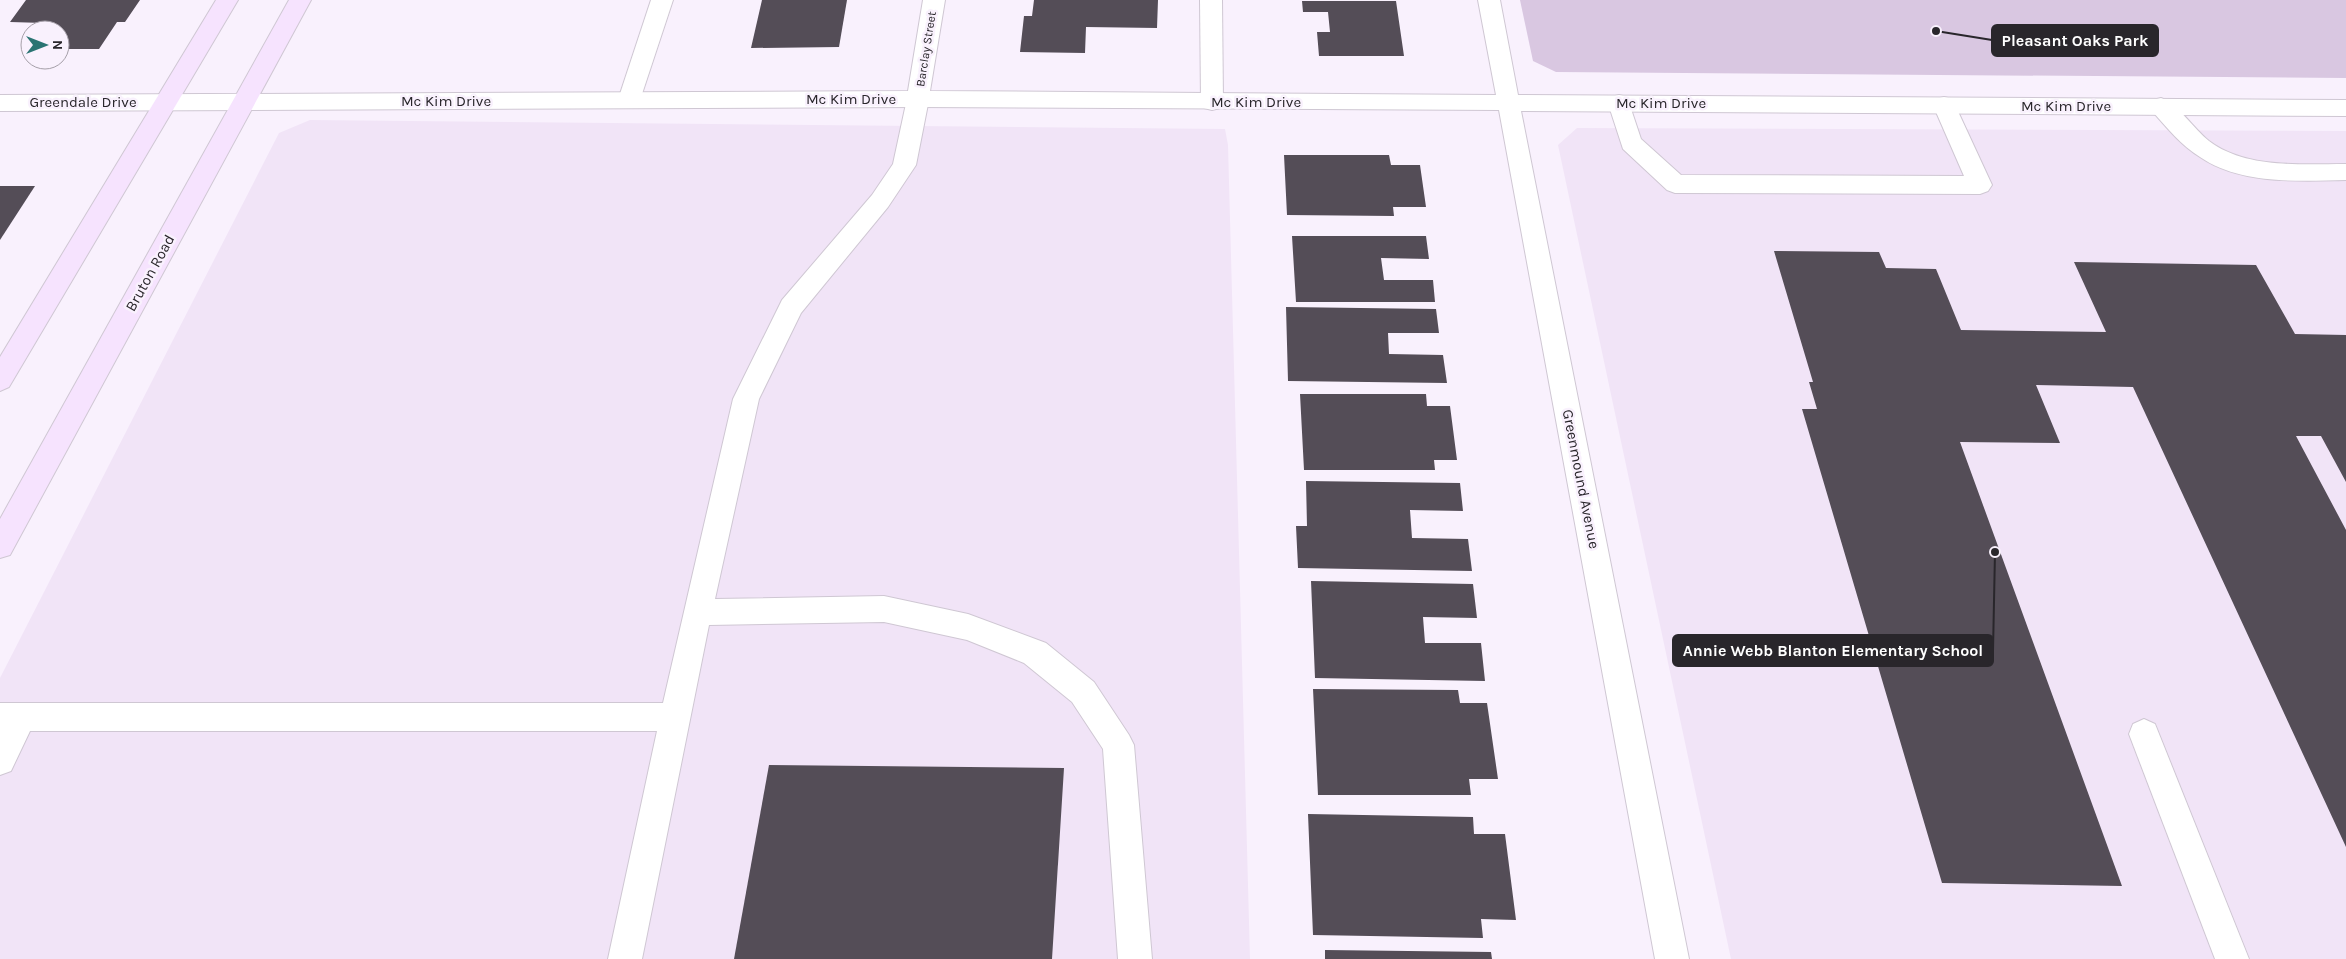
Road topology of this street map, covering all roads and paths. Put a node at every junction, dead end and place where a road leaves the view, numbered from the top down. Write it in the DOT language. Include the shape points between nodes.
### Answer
graph roads {
  1 [pos="227,0"];
  2 [pos="300,0"];
  3 [pos="662,0"];
  4 [pos="934,0"];
  5 [pos="1211,0"];
  6 [pos="1489,0"];
  7 [pos="918,99"];
  8 [pos="629,100"];
  9 [pos="167,102"];
  10 [pos="243,102"];
  11 [pos="1212,102"];
  12 [pos="1510,102"];
  13 [pos="0,103"];
  14 [pos="1619,103"];
  15 [pos="1944,105"];
  16 [pos="2161,106"];
  17 [pos="2346,108"];
  18 [pos="2346,172"];
  19 [pos="0,380"];
  20 [pos="0,546"];
  21 [pos="697,612"];
  22 [pos="676,717"];
  23 [pos="10,718"];
  24 [pos="2144,734"];
  25 [pos="0,760"];
  26 [pos="625,959"];
  27 [pos="1135,959"];
  28 [pos="1672,959"];
  29 [pos="2232,959"];
  1 -- 9 [label="main road"];
  2 -- 10 [label="main road, Bruton Road"];
  3 -- 8 [label="street"];
  4 -- 7 [label="street, Barclay Street"];
  5 -- 11 [label="street"];
  6 -- 12 [label="street, Greenmound Avenue"];
  7 -- 8 [label="street, Mc Kim Drive"];
  7 -- 11 [label="street, Mc Kim Drive"];
  7 -- 21 [label="street, Barclay Street" via="904,165 880,201 791,308 746,399"];
  8 -- 10 [label="street, Mc Kim Drive"];
  9 -- 10 [label="street, Mc Kim Drive"];
  9 -- 13 [label="street, Greendale Drive"];
  9 -- 19 [label="main road"];
  10 -- 20 [label="main road, Bruton Road"];
  11 -- 12 [label="street, Mc Kim Drive"];
  12 -- 14 [label="street, Mc Kim Drive"];
  12 -- 28 [label="street, Greenmound Avenue"];
  14 -- 15 [label="street, Mc Kim Drive"];
  14 -- 15 [label="street" via="1630,143 1675,184 1980,185"];
  15 -- 16 [label="street, Mc Kim Drive"];
  16 -- 17 [label="street, Mc Kim Drive"];
  16 -- 18 [label="street" via="2188,135 2217,157 2269,172"];
  21 -- 22 [label="street, Barclay Street"];
  21 -- 27 [label="street" via="884,608 968,627 1035,653 1083,692 1118,745"];
  22 -- 23 [label="street"];
  22 -- 26 [label="street, Barclay Street"];
  23 -- 25 [label="street"];
  24 -- 29 [label="street"];
}
